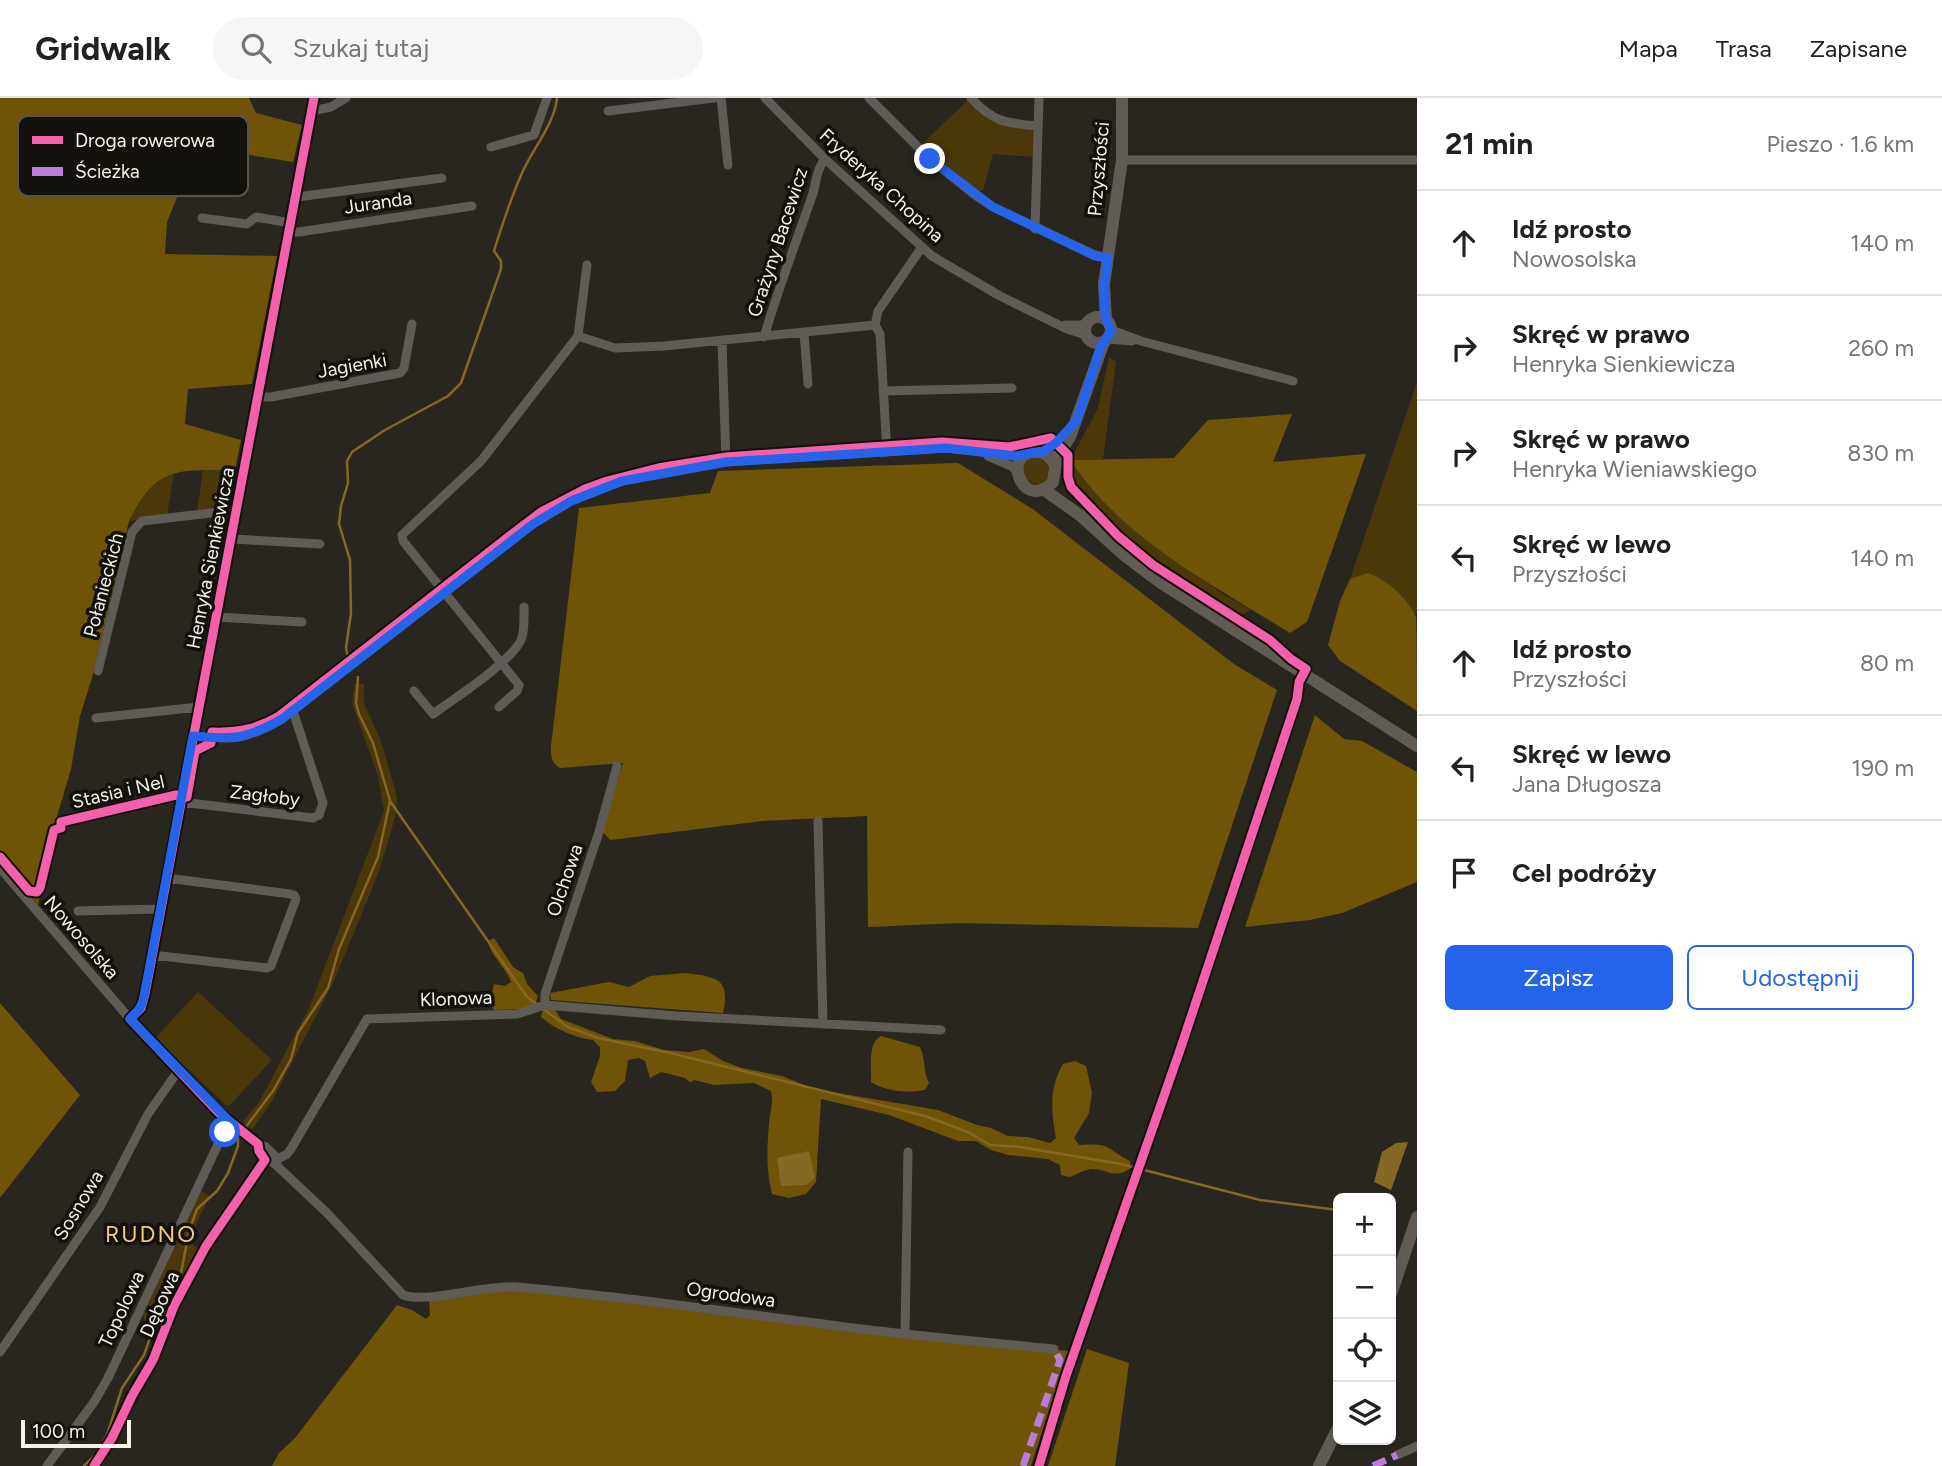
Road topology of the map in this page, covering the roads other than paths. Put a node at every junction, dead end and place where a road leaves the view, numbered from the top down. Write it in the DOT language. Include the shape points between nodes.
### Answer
graph roads {
  1 [pos="314,98"];
  2 [pos="346,98"];
  3 [pos="547,98"];
  4 [pos="714,98"];
  5 [pos="721,98"];
  6 [pos="765,98"];
  7 [pos="869,98"];
  8 [pos="971,98"];
  9 [pos="1039,98"];
  10 [pos="1122,98"];
  11 [pos="312,111"];
  12 [pos="608,111"];
  13 [pos="1038,126"];
  14 [pos="491,148"];
  15 [pos="825,159"];
  16 [pos="1122,160"];
  17 [pos="1417,160"];
  18 [pos="728,165"];
  19 [pos="442,178"];
  20 [pos="297,197"];
  21 [pos="472,206"];
  22 [pos="202,218"];
  23 [pos="290,227"];
  24 [pos="1035,229"];
  25 [pos="922,247"];
  26 [pos="1108,258"];
  27 [pos="587,265"];
  28 [pos="1104,284"];
  29 [pos="412,324"];
  30 [pos="874,325"];
  31 [pos="1088,329"];
  32 [pos="1107,332"];
  33 [pos="804,333"];
  34 [pos="578,336"];
  35 [pos="764,337"];
  36 [pos="722,341"];
  37 [pos="1092,373"];
  38 [pos="1293,381"];
  39 [pos="808,384"];
  40 [pos="1012,388"];
  41 [pos="883,391"];
  42 [pos="259,397"];
  43 [pos="1077,420"];
  44 [pos="977,451"];
  45 [pos="887,452"];
  46 [pos="1042,452"];
  47 [pos="1025,456"];
  48 [pos="726,462"];
  49 [pos="1055,470"];
  50 [pos="1017,471"];
  51 [pos="1043,489"];
  52 [pos="237,510"];
  53 [pos="1082,516"];
  54 [pos="232,539"];
  55 [pos="320,544"];
  56 [pos="445,594"];
  57 [pos="524,607"];
  58 [pos="216,617"];
  59 [pos="302,622"];
  60 [pos="501,663"];
  61 [pos="98,671"];
  62 [pos="414,691"];
  63 [pos="199,707"];
  64 [pos="499,707"];
  65 [pos="293,711"];
  66 [pos="96,718"];
  67 [pos="193,736"];
  68 [pos="1417,746"];
  69 [pos="617,766"];
  70 [pos="181,799"];
  71 [pos="818,821"];
  72 [pos="61,822"];
  73 [pos="0,868"];
  74 [pos="167,878"];
  75 [pos="160,909"];
  76 [pos="78,911"];
  77 [pos="152,955"];
  78 [pos="545,1005"];
  79 [pos="130,1019"];
  80 [pos="823,1024"];
  81 [pos="941,1030"];
  82 [pos="178,1071"];
  83 [pos="229,1121"];
  84 [pos="258,1144"];
  85 [pos="908,1152"];
  86 [pos="265,1160"];
  87 [pos="276,1162"];
  88 [pos="1417,1217"];
  89 [pos="1396,1279"];
  90 [pos="403,1294"];
  91 [pos="905,1334"];
  92 [pos="1054,1349"];
  93 [pos="0,1352"];
  94 [pos="1333,1438"];
  95 [pos="1417,1446"];
  96 [pos="1397,1455"];
  97 [pos="47,1466"];
  98 [pos="94,1466"];
  99 [pos="1319,1466"];
  1 -- 11 [label="street, Henryka Sienkiewicza"];
  2 -- 11 [label="street"];
  3 -- 14 [label="street" via="534,135"];
  4 -- 12 [label="street"];
  5 -- 18 [label="street"];
  6 -- 15 [label="street, Fryderyka Chopina"];
  7 -- 24 [label="street" via="930,159 975,195"];
  8 -- 13 [label="street" via="992,118 1006,124"];
  9 -- 13 [label="street"];
  10 -- 16 [label="street, Przyszłości"];
  11 -- 20 [label="street, Henryka Sienkiewicza"];
  13 -- 24 [label="street"];
  15 -- 25 [label="street, Fryderyka Chopina"];
  15 -- 35 [label="street, Grażyny Bacewicz" via="817,168 815,189"];
  16 -- 17 [label="street"];
  16 -- 26 [label="street, Przyszłości"];
  19 -- 20 [label="street"];
  20 -- 23 [label="street, Henryka Sienkiewicza"];
  21 -- 23 [label="street, Juranda" via="299,232"];
  22 -- 23 [label="street, Juranda" via="247,224 256,218"];
  23 -- 42 [label="street, Henryka Sienkiewicza"];
  24 -- 26 [label="street"];
  25 -- 30 [label="street" via="878,311"];
  25 -- 31 [label="street, Fryderyka Chopina" via="1000,296 1059,325"];
  26 -- 28 [label="street, Przyszłości"];
  27 -- 34 [label="street"];
  28 -- 31 [label="street, Przyszłości"];
  28 -- 32 [label="street, Przyszłości"];
  29 -- 42 [label="street, Jagienki" via="400,373"];
  30 -- 33 [label="street"];
  30 -- 41 [label="street" via="880,334"];
  31 -- 32 [label="street" via="1094,343"];
  31 -- 32 [label="street" via="1098,317"];
  31 -- 37 [label="street, Przyszłości"];
  32 -- 37 [label="street, Przyszłości"];
  32 -- 38 [label="street"];
  33 -- 35 [label="street"];
  33 -- 39 [label="street"];
  34 -- 36 [label="street" via="615,348"];
  34 -- 56 [label="street" via="481,461 402,535"];
  35 -- 36 [label="street"];
  36 -- 48 [label="street"];
  37 -- 43 [label="street, Przyszłości"];
  40 -- 41 [label="street"];
  41 -- 45 [label="street"];
  42 -- 52 [label="street, Henryka Sienkiewicza"];
  43 -- 46 [label="street, Przyszłości"];
  43 -- 49 [label="street, Przyszłości"];
  44 -- 45 [label="street"];
  44 -- 47 [label="street"];
  44 -- 50 [label="street"];
  45 -- 48 [label="street"];
  46 -- 47 [label="street"];
  46 -- 49 [label="street"];
  47 -- 50 [label="street"];
  48 -- 56 [label="street" via="639,477 571,501 523,532"];
  49 -- 51 [label="street" via="1053,482"];
  49 -- 53 [label="street" via="1058,485"];
  50 -- 51 [label="street" via="1026,487"];
  51 -- 53 [label="street"];
  52 -- 54 [label="street, Henryka Sienkiewicza"];
  52 -- 61 [label="street, Połanieckich" via="142,521 132,532"];
  53 -- 68 [label="street" via="1161,583"];
  54 -- 55 [label="street"];
  54 -- 58 [label="street, Henryka Sienkiewicza"];
  56 -- 60 [label="street"];
  56 -- 65 [label="street"];
  57 -- 60 [label="street" via="523,637"];
  58 -- 59 [label="street"];
  58 -- 63 [label="street, Henryka Sienkiewicza"];
  60 -- 62 [label="street" via="433,714"];
  60 -- 64 [label="street" via="519,685"];
  63 -- 66 [label="street"];
  63 -- 67 [label="street, Henryka Sienkiewicza"];
  65 -- 67 [label="street" via="267,728 236,739"];
  65 -- 70 [label="street, Zagłoby" via="323,803 319,815 313,818"];
  67 -- 70 [label="street, Henryka Sienkiewicza"];
  69 -- 78 [label="street, Olchowa"];
  70 -- 72 [label="street, Stasia i Nel"];
  70 -- 74 [label="street, Henryka Sienkiewicza"];
  71 -- 80 [label="street"];
  73 -- 79 [label="street, Nowosolska"];
  74 -- 75 [label="street, Henryka Sienkiewicza"];
  74 -- 77 [label="street" via="289,894 296,899 267,968"];
  75 -- 76 [label="street"];
  75 -- 77 [label="street, Henryka Sienkiewicza"];
  77 -- 79 [label="street, Henryka Sienkiewicza" via="143,1002"];
  78 -- 80 [label="street"];
  78 -- 87 [label="street, Klonowa" via="517,1014 367,1019 293,1146"];
  79 -- 82 [label="street, Nowosolska"];
  80 -- 81 [label="street"];
  82 -- 83 [label="street, Nowosolska"];
  82 -- 93 [label="street, Sosnowa" via="148,1114 100,1206"];
  83 -- 84 [label="street, Nowosolska"];
  83 -- 97 [label="street, Topolowa" via="108,1378"];
  84 -- 86 [label="street, Nowosolska"];
  84 -- 87 [label="street, Nowosolska" via="266,1147"];
  85 -- 91 [label="street"];
  86 -- 87 [label="street, Nowosolska"];
  86 -- 98 [label="street, Dębowa" via="206,1246 174,1306 153,1360"];
  87 -- 90 [label="street, Nowosolska"];
  88 -- 89 [label="street"];
  90 -- 91 [label="street, Ogrodowa" via="413,1297 504,1286 638,1298"];
  91 -- 92 [label="street, Ogrodowa"];
  94 -- 99 [label="street"];
  95 -- 96 [label="street"];
}
